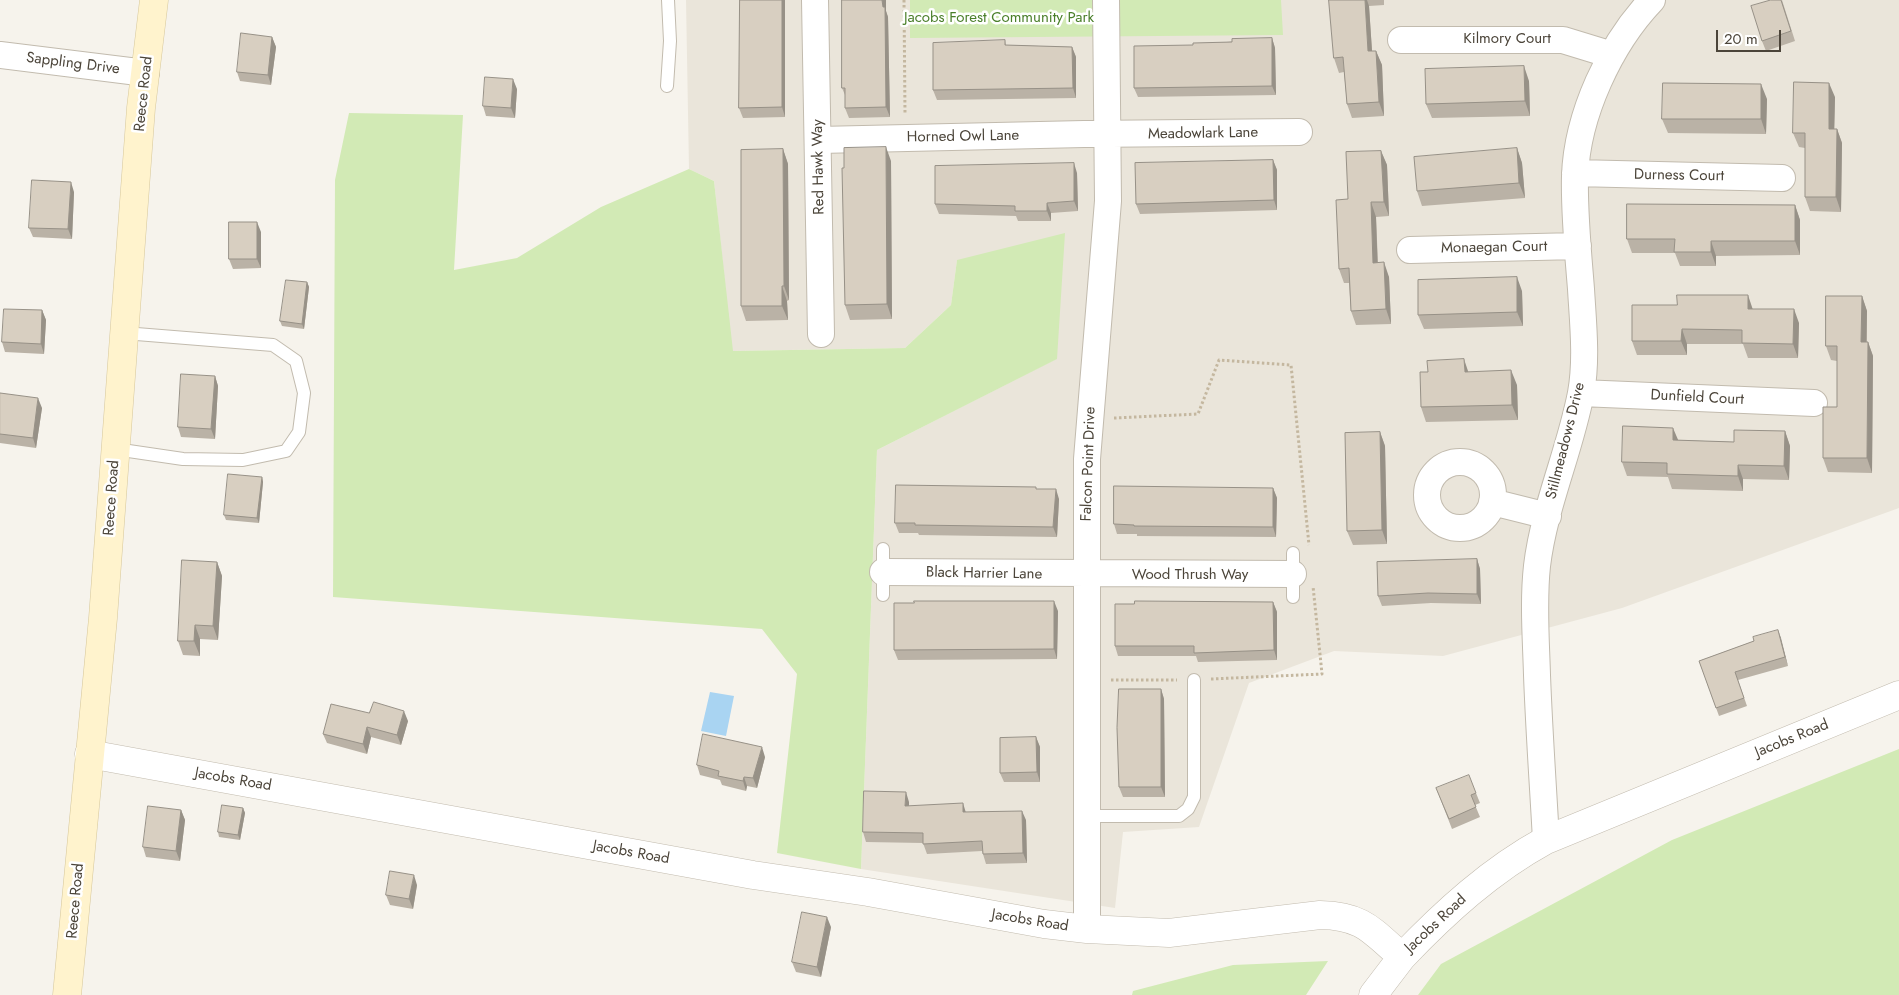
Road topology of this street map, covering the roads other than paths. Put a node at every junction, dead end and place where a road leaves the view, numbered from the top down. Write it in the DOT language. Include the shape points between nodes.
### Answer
graph roads {
  1 [pos="154,0"];
  2 [pos="668,0"];
  3 [pos="815,0"];
  4 [pos="1106,0"];
  5 [pos="1652,0"];
  6 [pos="1401,40"];
  7 [pos="0,55"];
  8 [pos="1612,55"];
  9 [pos="146,73"];
  10 [pos="667,86"];
  11 [pos="1299,132"];
  12 [pos="1107,135"];
  13 [pos="819,140"];
  14 [pos="1575,173"];
  15 [pos="1782,178"];
  16 [pos="1578,246"];
  17 [pos="1410,250"];
  18 [pos="124,333"];
  19 [pos="821,334"];
  20 [pos="1581,392"];
  21 [pos="1814,403"];
  22 [pos="116,449"];
  23 [pos="1492,502"];
  24 [pos="1548,516"];
  25 [pos="883,572"];
  26 [pos="1086,575"];
  27 [pos="1298,575"];
  28 [pos="1194,680"];
  29 [pos="1899,695"];
  30 [pos="89,754"];
  31 [pos="1087,816"];
  32 [pos="1546,840"];
  33 [pos="1087,929"];
  34 [pos="1402,957"];
  35 [pos="68,995"];
  36 [pos="1373,995"];
  1 -- 9 [label="main road, Reece Road"];
  2 -- 10 [label="lane"];
  3 -- 13 [label="street, Red Hawk Way"];
  4 -- 12 [label="street, Falcon Point Drive"];
  5 -- 8 [label="street, Stillmeadows Drive"];
  6 -- 8 [label="street, Kilmory Court" via="1563,40"];
  7 -- 9 [label="street, Sappling Drive"];
  8 -- 14 [label="street, Stillmeadows Drive" via="1582,131"];
  9 -- 18 [label="main road, Reece Road"];
  11 -- 12 [label="street, Meadowlark Lane"];
  12 -- 13 [label="street, Horned Owl Lane"];
  12 -- 26 [label="street, Falcon Point Drive" via="1108,201 1088,458"];
  13 -- 19 [label="street, Red Hawk Way"];
  14 -- 15 [label="street, Durness Court"];
  14 -- 16 [label="street, Stillmeadows Drive"];
  16 -- 17 [label="street, Monaegan Court"];
  16 -- 20 [label="street, Stillmeadows Drive" via="1584,338"];
  18 -- 22 [label="main road, Reece Road"];
  18 -- 22 [label="lane" via="273,345 296,361 304,393 299,432 286,451 243,460 183,460"];
  20 -- 21 [label="street, Dunfield Court"];
  20 -- 24 [label="street, Stillmeadows Drive"];
  22 -- 30 [label="main road, Reece Road"];
  23 -- 24 [label="street"];
  24 -- 32 [label="street, Stillmeadows Drive" via="1537,565 1535,614"];
  25 -- 26 [label="street, Black Harrier Lane"];
  26 -- 27 [label="street, Wood Thrush Way"];
  26 -- 31 [label="street, Falcon Point Drive"];
  28 -- 31 [label="lane" via="1194,797 1188,809 1178,816"];
  29 -- 32 [label="street, Jacobs Road"];
  30 -- 33 [label="street, Jacobs Road" via="753,875"];
  30 -- 35 [label="main road, Reece Road"];
  31 -- 33 [label="street, Falcon Point Drive"];
  32 -- 34 [label="street, Jacobs Road" via="1524,852 1460,900"];
  33 -- 34 [label="street, Jacobs Road" via="1169,932 1320,915 1343,916 1366,925"];
  34 -- 36 [label="street"];
}
